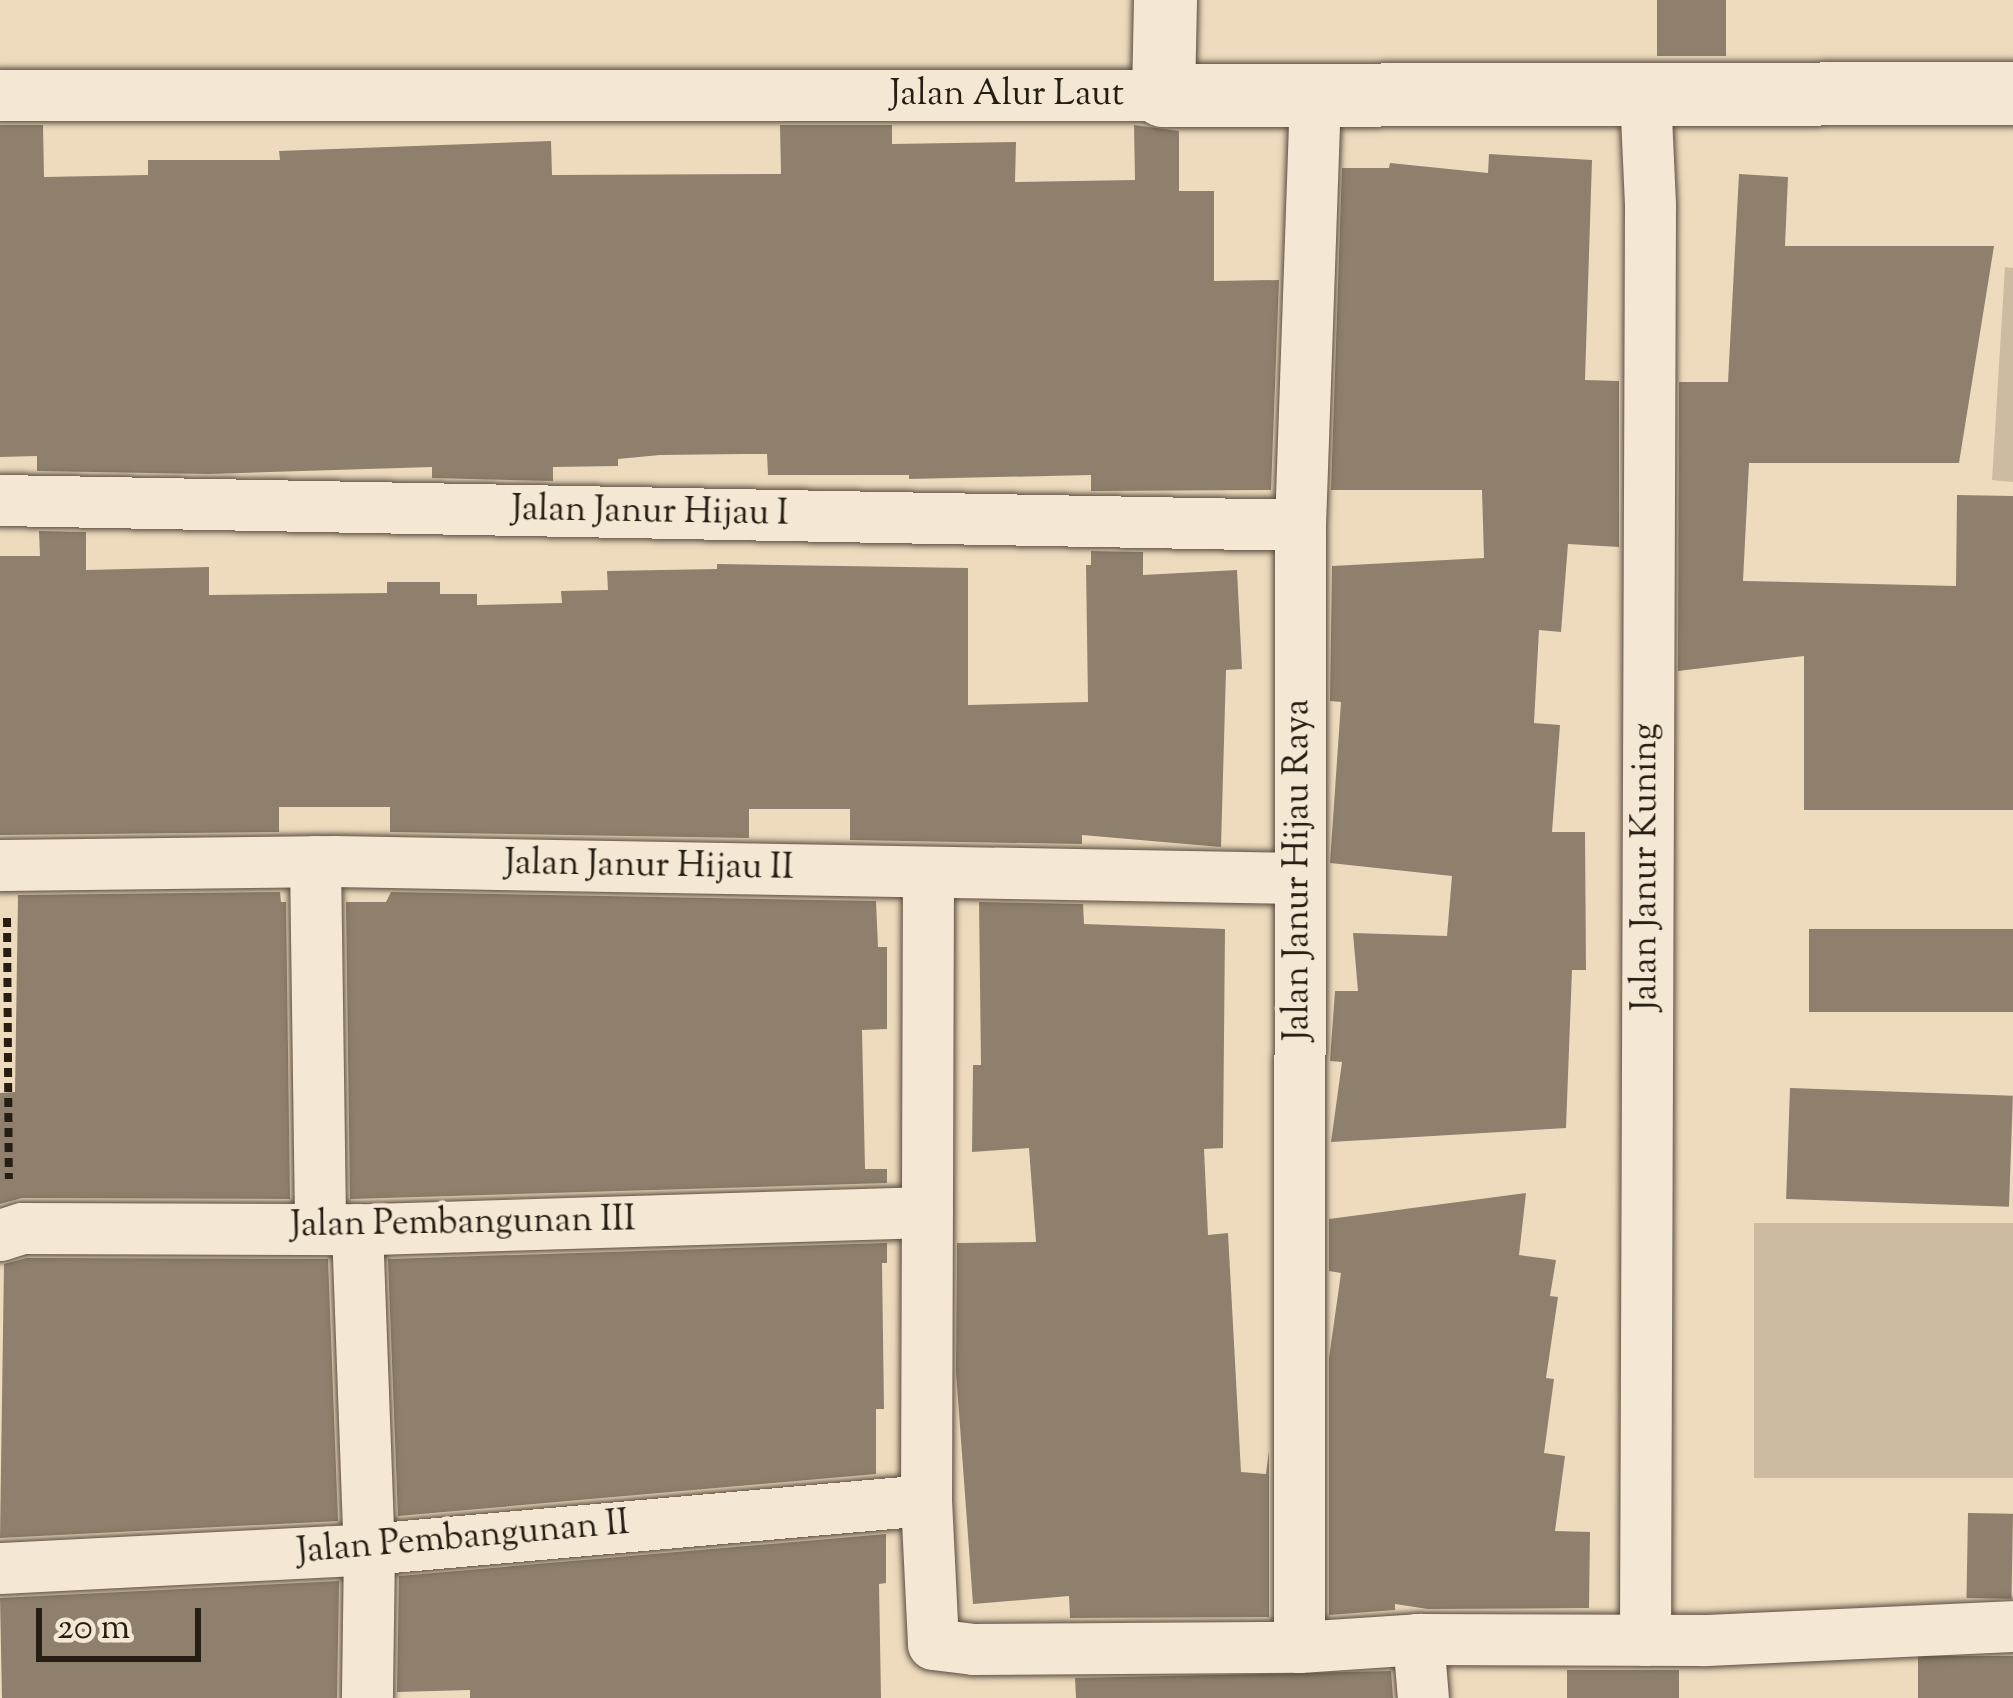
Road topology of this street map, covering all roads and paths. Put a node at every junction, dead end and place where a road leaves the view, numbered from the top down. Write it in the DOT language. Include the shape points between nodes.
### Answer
graph roads {
  1 [pos="1165,0"];
  2 [pos="2013,93"];
  3 [pos="1315,94"];
  4 [pos="1645,94"];
  5 [pos="0,95"];
  6 [pos="1163,95"];
  7 [pos="0,500"];
  8 [pos="1300,525"];
  9 [pos="315,861"];
  10 [pos="3,865"];
  11 [pos="928,872"];
  12 [pos="1299,878"];
  13 [pos="927,1212"];
  14 [pos="339,1228"];
  15 [pos="5,1232"];
  16 [pos="926,1500"];
  17 [pos="369,1550"];
  18 [pos="0,1568"];
  19 [pos="2013,1626"];
  20 [pos="1418,1639"];
  21 [pos="1645,1640"];
  22 [pos="1299,1647"];
  23 [pos="367,1698"];
  24 [pos="1424,1698"];
  1 -- 6 [label="street"];
  2 -- 4 [label="street, Jalan Alur Laut"];
  3 -- 4 [label="street, Jalan Alur Laut"];
  3 -- 6 [label="street, Jalan Alur Laut"];
  3 -- 8 [label="street, Jalan Janur Hijau Raya"];
  4 -- 21 [label="street, Jalan Janur Kuning"];
  5 -- 6 [label="street, Jalan Alur Laut"];
  7 -- 8 [label="street, Jalan Janur Hijau I"];
  8 -- 12 [label="street, Jalan Janur Hijau Raya"];
  9 -- 10 [label="street, Jalan Janur Hijau II"];
  9 -- 11 [label="street, Jalan Janur Hijau II"];
  9 -- 14 [label="street"];
  10 -- 15 [label="path"];
  11 -- 12 [label="street, Jalan Janur Hijau II"];
  11 -- 13 [label="street"];
  12 -- 22 [label="street, Jalan Janur Hijau Raya"];
  13 -- 14 [label="street, Jalan Pembangunan III"];
  13 -- 16 [label="street"];
  14 -- 15 [label="street, Jalan Pembangunan III"];
  14 -- 17 [label="street"];
  16 -- 17 [label="street, Jalan Pembangunan II"];
  16 -- 22 [label="street" via="933,1644"];
  17 -- 18 [label="street, Jalan Pembangunan II"];
  17 -- 23 [label="street"];
  19 -- 21 [label="street"];
  20 -- 21 [label="street"];
  20 -- 22 [label="street"];
  20 -- 24 [label="street"];
}
